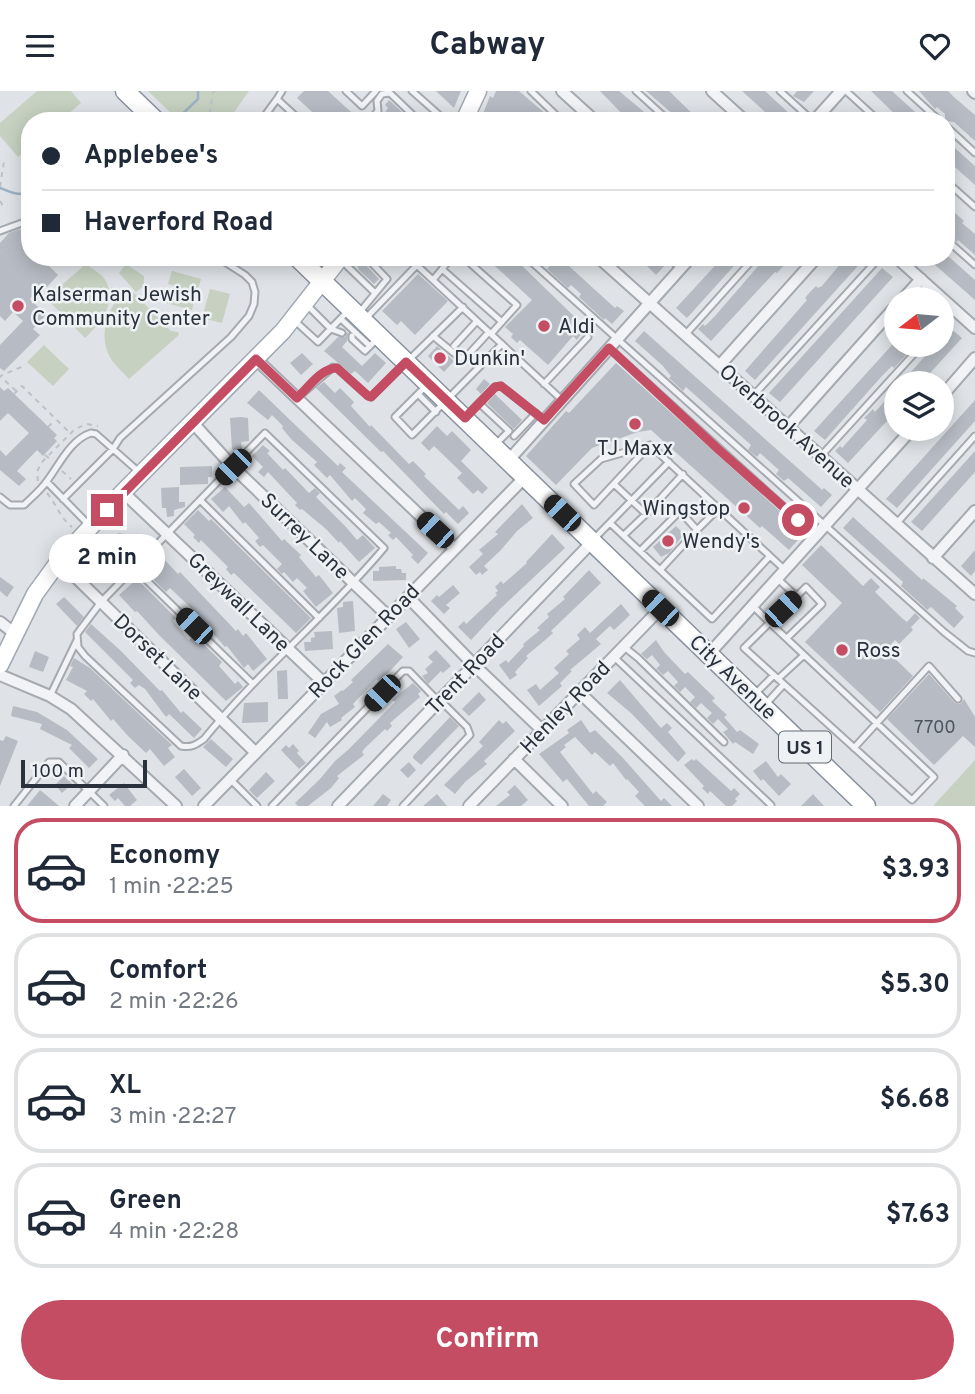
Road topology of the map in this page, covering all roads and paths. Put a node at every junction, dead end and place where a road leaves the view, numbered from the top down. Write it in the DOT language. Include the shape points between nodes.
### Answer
graph roads {
  1 [pos="125,91"];
  2 [pos="215,91"];
  3 [pos="282,91"];
  4 [pos="346,91"];
  5 [pos="376,91"];
  6 [pos="412,91"];
  7 [pos="478,91"];
  8 [pos="531,91"];
  9 [pos="562,91"];
  10 [pos="636,91"];
  11 [pos="712,91"];
  12 [pos="780,91"];
  13 [pos="843,91"];
  14 [pos="907,91"];
  15 [pos="277,99"];
  16 [pos="147,112"];
  17 [pos="210,112"];
  18 [pos="268,112"];
  19 [pos="291,112"];
  20 [pos="377,112"];
  21 [pos="410,112"];
  22 [pos="436,112"];
  23 [pos="468,112"];
  24 [pos="553,112"];
  25 [pos="584,112"];
  26 [pos="659,112"];
  27 [pos="735,112"];
  28 [pos="804,112"];
  29 [pos="823,112"];
  30 [pos="868,112"];
  31 [pos="930,112"];
  32 [pos="955,134"];
  33 [pos="975,153"];
  34 [pos="4,161"];
  35 [pos="0,187"];
  36 [pos="955,189"];
  37 [pos="0,201"];
  38 [pos="975,207"];
  39 [pos="0,210"];
  40 [pos="21,224"];
  41 [pos="0,231"];
  42 [pos="955,247"];
  43 [pos="975,265"];
  44 [pos="231,266"];
  45 [pos="306,266"];
  46 [pos="334,266"];
  47 [pos="348,266"];
  48 [pos="375,266"];
  49 [pos="411,266"];
  50 [pos="421,266"];
  51 [pos="444,266"];
  52 [pos="473,266"];
  53 [pos="536,266"];
  54 [pos="608,266"];
  55 [pos="678,266"];
  56 [pos="684,266"];
  57 [pos="747,266"];
  58 [pos="809,266"];
  59 [pos="872,266"];
  60 [pos="906,266"];
  61 [pos="442,269"];
  62 [pos="681,269"];
  63 [pos="920,279"];
  64 [pos="433,280"];
  65 [pos="322,281"];
  66 [pos="913,287"];
  67 [pos="929,287"];
  68 [pos="375,293"];
  69 [pos="305,303"];
  70 [pos="650,303"];
  71 [pos="463,307"];
  72 [pos="954,310"];
  73 [pos="350,317"];
  74 [pos="293,319"];
  75 [pos="884,319"];
  76 [pos="477,321"];
  77 [pos="502,322"];
  78 [pos="975,328"];
  79 [pos="331,329"];
  80 [pos="490,333"];
  81 [pos="685,335"];
  82 [pos="433,336"];
  83 [pos="588,337"];
  84 [pos="351,338"];
  85 [pos="618,338"];
  86 [pos="374,341"];
  87 [pos="502,344"];
  88 [pos="454,346"];
  89 [pos="609,348"];
  90 [pos="911,357"];
  91 [pos="975,358"];
  92 [pos="256,359"];
  93 [pos="406,362"];
  94 [pos="26,365"];
  95 [pos="720,365"];
  96 [pos="954,382"];
  97 [pos="544,384"];
  98 [pos="423,389"];
  99 [pos="752,396"];
  100 [pos="297,398"];
  101 [pos="562,400"];
  102 [pos="479,403"];
  103 [pos="441,407"];
  104 [pos="423,413"];
  105 [pos="540,417"];
  106 [pos="429,418"];
  107 [pos="465,418"];
  108 [pos="56,419"];
  109 [pos="414,422"];
  110 [pos="193,423"];
  111 [pos="48,427"];
  112 [pos="788,427"];
  113 [pos="419,428"];
  114 [pos="509,431"];
  115 [pos="71,434"];
  116 [pos="975,436"];
  117 [pos="519,440"];
  118 [pos="901,441"];
  119 [pos="650,445"];
  120 [pos="494,447"];
  121 [pos="113,449"];
  122 [pos="45,455"];
  123 [pos="820,457"];
  124 [pos="50,459"];
  125 [pos="508,461"];
  126 [pos="669,462"];
  127 [pos="233,467"];
  128 [pos="59,468"];
  129 [pos="142,474"];
  130 [pos="683,474"];
  131 [pos="525,477"];
  132 [pos="47,482"];
  133 [pos="614,484"];
  134 [pos="77,485"];
  135 [pos="858,489"];
  136 [pos="44,490"];
  137 [pos="123,492"];
  138 [pos="0,497"];
  139 [pos="63,499"];
  140 [pos="200,500"];
  141 [pos="631,502"];
  142 [pos="719,508"];
  143 [pos="975,511"];
  144 [pos="646,514"];
  145 [pos="610,523"];
  146 [pos="826,524"];
  147 [pos="896,524"];
  148 [pos="91,527"];
  149 [pos="74,528"];
  150 [pos="697,530"];
  151 [pos="167,534"];
  152 [pos="624,535"];
  153 [pos="816,536"];
  154 [pos="592,542"];
  155 [pos="454,548"];
  156 [pos="640,551"];
  157 [pos="771,556"];
  158 [pos="933,558"];
  159 [pos="59,561"];
  160 [pos="134,568"];
  161 [pos="660,571"];
  162 [pos="781,575"];
  163 [pos="354,583"];
  164 [pos="973,590"];
  165 [pos="796,596"];
  166 [pos="408,597"];
  167 [pos="101,602"];
  168 [pos="753,606"];
  169 [pos="660,608"];
  170 [pos="388,617"];
  171 [pos="319,618"];
  172 [pos="0,622"];
  173 [pos="769,622"];
  174 [pos="14,633"];
  175 [pos="787,638"];
  176 [pos="77,640"];
  177 [pos="623,646"];
  178 [pos="287,648"];
  179 [pos="975,653"];
  180 [pos="709,654"];
  181 [pos="804,655"];
  182 [pos="613,656"];
  183 [pos="0,665"];
  184 [pos="474,665"];
  185 [pos="0,675"];
  186 [pos="776,677"];
  187 [pos="324,683"];
  188 [pos="253,684"];
  189 [pos="784,684"];
  190 [pos="579,692"];
  191 [pos="50,696"];
  192 [pos="958,699"];
  193 [pos="439,701"];
  194 [pos="758,702"];
  195 [pos="221,719"];
  196 [pos="876,723"];
  197 [pos="542,730"];
  198 [pos="724,742"];
  199 [pos="854,748"];
  200 [pos="256,753"];
  201 [pos="123,755"];
  202 [pos="514,759"];
  203 [pos="230,779"];
  204 [pos="88,791"];
  205 [pos="771,805"];
  206 [pos="864,805"];
  207 [pos="13,806"];
  208 [pos="75,806"];
  209 [pos="104,806"];
  210 [pos="176,806"];
  211 [pos="205,806"];
  212 [pos="257,806"];
  213 [pos="272,806"];
  214 [pos="338,806"];
  215 [pos="403,806"];
  216 [pos="469,806"];
  217 [pos="562,806"];
  218 [pos="698,806"];
  1 -- 16 [label="highway"];
  2 -- 17 [label="path"];
  3 -- 15 [label="lane"];
  4 -- 5 [label="lane" via="362,106"];
  6 -- 22 [label="lane"];
  7 -- 23 [label="main road"];
  8 -- 24 [label="lane"];
  9 -- 25 [label="street"];
  10 -- 26 [label="lane"];
  11 -- 27 [label="street"];
  12 -- 28 [label="lane"];
  13 -- 29 [label="street"];
  13 -- 30 [label="lane"];
  14 -- 31 [label="lane"];
  15 -- 18 [label="lane"];
  15 -- 19 [label="lane"];
  20 -- 21 [label="lane" via="377,101 390,93"];
  32 -- 33 [label="lane"];
  34 -- 35 [label="path"];
  36 -- 38 [label="lane"];
  37 -- 39 [label="path"];
  40 -- 41 [label="lane"];
  42 -- 43 [label="lane"];
  44 -- 121 [label="lane" via="252,282 254,304 249,316"];
  45 -- 65 [label="highway, City Avenue / US 1"];
  46 -- 65 [label="main road"];
  47 -- 68 [label="lane"];
  48 -- 68 [label="lane" via="387,279"];
  49 -- 73 [label="lane"];
  50 -- 64 [label="lane"];
  51 -- 61 [label="lane"];
  52 -- 77 [label="lane" via="517,305"];
  53 -- 85 [label="lane"];
  54 -- 70 [label="street, Overbrook Avenue"];
  55 -- 62 [label="lane"];
  56 -- 62 [label="street"];
  57 -- 81 [label="lane"];
  58 -- 95 [label="street"];
  59 -- 99 [label="lane"];
  60 -- 63 [label="street"];
  61 -- 64 [label="lane"];
  61 -- 77 [label="lane"];
  62 -- 70 [label="street"];
  63 -- 66 [label="street"];
  63 -- 67 [label="street"];
  64 -- 71 [label="lane"];
  65 -- 69 [label="main road"];
  65 -- 73 [label="highway, City Avenue / US 1"];
  68 -- 73 [label="lane"];
  69 -- 74 [label="main road"];
  69 -- 79 [label="lane"];
  70 -- 81 [label="street, Overbrook Avenue"];
  70 -- 85 [label="street"];
  71 -- 76 [label="lane"];
  71 -- 82 [label="lane"];
  72 -- 78 [label="street"];
  73 -- 79 [label="lane"];
  73 -- 79 [label="lane" via="343,331"];
  73 -- 86 [label="highway, City Avenue / US 1"];
  74 -- 79 [label="lane" via="318,342"];
  74 -- 92 [label="main road"];
  75 -- 112 [label="street"];
  76 -- 80 [label="lane"];
  76 -- 88 [label="lane"];
  77 -- 80 [label="lane"];
  80 -- 82 [label="lane" via="460,358"];
  80 -- 87 [label="lane"];
  81 -- 95 [label="street, Overbrook Avenue"];
  82 -- 93 [label="lane"];
  83 -- 97 [label="lane"];
  84 -- 86 [label="lane" via="365,351"];
  85 -- 89 [label="street"];
  85 -- 146 [label="lane"];
  86 -- 93 [label="highway, City Avenue / US 1"];
  87 -- 97 [label="lane"];
  87 -- 103 [label="lane"];
  89 -- 101 [label="street"];
  89 -- 153 [label="lane"];
  90 -- 123 [label="lane"];
  91 -- 96 [label="street"];
  92 -- 100 [label="street"];
  92 -- 110 [label="main road"];
  93 -- 98 [label="highway, City Avenue / US 1"];
  93 -- 100 [label="lane" via="371,397 333,367"];
  94 -- 108 [label="path" via="0,376 16,393 22,386"];
  95 -- 99 [label="street, Overbrook Avenue"];
  97 -- 101 [label="lane"];
  98 -- 103 [label="highway, City Avenue / US 1"];
  98 -- 113 [label="lane" via="394,417 412,435"];
  99 -- 112 [label="street, Overbrook Avenue"];
  100 -- 155 [label="street"];
  101 -- 105 [label="street"];
  102 -- 105 [label="lane" via="501,386"];
  102 -- 107 [label="lane"];
  102 -- 114 [label="lane"];
  103 -- 106 [label="lane"];
  103 -- 107 [label="highway, City Avenue / US 1"];
  104 -- 106 [label="lane"];
  105 -- 117 [label="street"];
  106 -- 113 [label="lane"];
  107 -- 120 [label="highway, City Avenue / US 1"];
  108 -- 111 [label="path"];
  108 -- 115 [label="path"];
  109 -- 113 [label="lane"];
  110 -- 127 [label="street, Surrey Lane"];
  110 -- 129 [label="main road"];
  112 -- 123 [label="street, Overbrook Avenue"];
  114 -- 117 [label="lane"];
  114 -- 120 [label="lane"];
  116 -- 147 [label="lane"];
  117 -- 125 [label="street"];
  118 -- 135 [label="street"];
  119 -- 126 [label="lane"];
  119 -- 133 [label="lane"];
  119 -- 133 [label="lane" via="601,459 574,485 594,505"];
  120 -- 125 [label="highway, City Avenue / US 1"];
  121 -- 129 [label="lane"];
  121 -- 132 [label="lane" via="96,434 87,434 56,465"];
  121 -- 134 [label="lane"];
  122 -- 124 [label="path"];
  123 -- 135 [label="street, Overbrook Avenue"];
  125 -- 131 [label="highway, City Avenue / US 1"];
  126 -- 130 [label="lane"];
  126 -- 141 [label="lane"];
  127 -- 140 [label="lane"];
  127 -- 163 [label="street, Surrey Lane"];
  127 -- 163 [label="lane" via="265,433 384,548"];
  128 -- 134 [label="path"];
  129 -- 137 [label="main road"];
  130 -- 142 [label="lane"];
  130 -- 144 [label="lane"];
  131 -- 154 [label="highway, City Avenue / US 1"];
  131 -- 155 [label="street, Rock Glen Road"];
  132 -- 138 [label="lane" via="24,505 10,505"];
  132 -- 139 [label="lane"];
  133 -- 141 [label="lane"];
  134 -- 139 [label="lane"];
  135 -- 146 [label="street"];
  135 -- 147 [label="street, Overbrook Avenue"];
  136 -- 149 [label="path" via="63,520"];
  137 -- 148 [label="main road"];
  137 -- 151 [label="street, Greywall Lane"];
  139 -- 148 [label="lane"];
  140 -- 151 [label="lane"];
  140 -- 171 [label="lane"];
  141 -- 144 [label="lane"];
  141 -- 145 [label="lane"];
  142 -- 150 [label="lane"];
  142 -- 157 [label="lane"];
  143 -- 158 [label="street"];
  144 -- 152 [label="lane"];
  145 -- 152 [label="lane"];
  145 -- 154 [label="lane"];
  146 -- 153 [label="street"];
  146 -- 179 [label="lane" via="944,632"];
  147 -- 158 [label="street, Overbrook Avenue"];
  148 -- 159 [label="main road"];
  150 -- 156 [label="lane" via="680,511"];
  150 -- 161 [label="lane"];
  151 -- 160 [label="lane"];
  151 -- 178 [label="street, Greywall Lane"];
  152 -- 156 [label="lane"];
  153 -- 162 [label="street"];
  154 -- 169 [label="highway, City Avenue / US 1"];
  154 -- 184 [label="street, Trent Road"];
  155 -- 166 [label="street, Rock Glen Road"];
  156 -- 161 [label="lane"];
  157 -- 161 [label="lane" via="712,619"];
  157 -- 162 [label="lane"];
  158 -- 164 [label="street, Overbrook Avenue"];
  159 -- 167 [label="street, Dorset Lane"];
  159 -- 174 [label="main road"];
  160 -- 167 [label="lane"];
  160 -- 188 [label="lane"];
  162 -- 165 [label="lane"];
  162 -- 168 [label="street"];
  163 -- 170 [label="street, Surrey Lane"];
  163 -- 171 [label="lane"];
  165 -- 173 [label="lane"];
  165 -- 175 [label="lane" via="806,587 822,604"];
  166 -- 170 [label="street, Rock Glen Road"];
  166 -- 184 [label="street"];
  167 -- 176 [label="lane"];
  167 -- 195 [label="street, Dorset Lane"];
  168 -- 173 [label="lane"];
  168 -- 180 [label="street"];
  169 -- 177 [label="street, Henley Road"];
  169 -- 180 [label="highway, City Avenue / US 1"];
  170 -- 187 [label="street, Rock Glen Road"];
  171 -- 178 [label="lane"];
  172 -- 174 [label="street"];
  173 -- 175 [label="lane"];
  173 -- 186 [label="lane" via="744,648"];
  174 -- 183 [label="main road"];
  175 -- 181 [label="lane"];
  176 -- 191 [label="lane"];
  176 -- 195 [label="lane" via="85,656 181,745 204,740"];
  177 -- 182 [label="street, Henley Road"];
  177 -- 198 [label="lane"];
  178 -- 187 [label="street, Greywall Lane"];
  178 -- 188 [label="lane"];
  180 -- 194 [label="highway, City Avenue / US 1"];
  181 -- 186 [label="lane"];
  181 -- 196 [label="lane"];
  182 -- 190 [label="street, Henley Road"];
  182 -- 205 [label="lane"];
  184 -- 193 [label="street, Trent Road"];
  184 -- 197 [label="street"];
  185 -- 191 [label="street"];
  186 -- 189 [label="lane"];
  186 -- 194 [label="lane"];
  187 -- 200 [label="street, Rock Glen Road"];
  188 -- 195 [label="lane"];
  189 -- 194 [label="lane"];
  189 -- 199 [label="lane"];
  190 -- 197 [label="street, Henley Road"];
  190 -- 218 [label="street"];
  191 -- 201 [label="street"];
  192 -- 196 [label="lane" via="929,666"];
  193 -- 213 [label="lane" via="409,671 403,671"];
  193 -- 214 [label="street, Trent Road"];
  193 -- 215 [label="lane" via="470,735"];
  194 -- 206 [label="highway, City Avenue / US 1"];
  195 -- 200 [label="street, Dorset Lane"];
  196 -- 199 [label="lane"];
  196 -- 199 [label="lane" via="933,777 912,800"];
  197 -- 202 [label="street, Henley Road"];
  200 -- 203 [label="street, Rock Glen Road"];
  201 -- 204 [label="street"];
  201 -- 210 [label="street"];
  202 -- 216 [label="street, Henley Road"];
  202 -- 217 [label="street"];
  203 -- 211 [label="street, Rock Glen Road"];
  203 -- 212 [label="lane"];
  204 -- 207 [label="lane" via="60,762 49,762"];
  204 -- 208 [label="street"];
  204 -- 209 [label="lane"];
}
